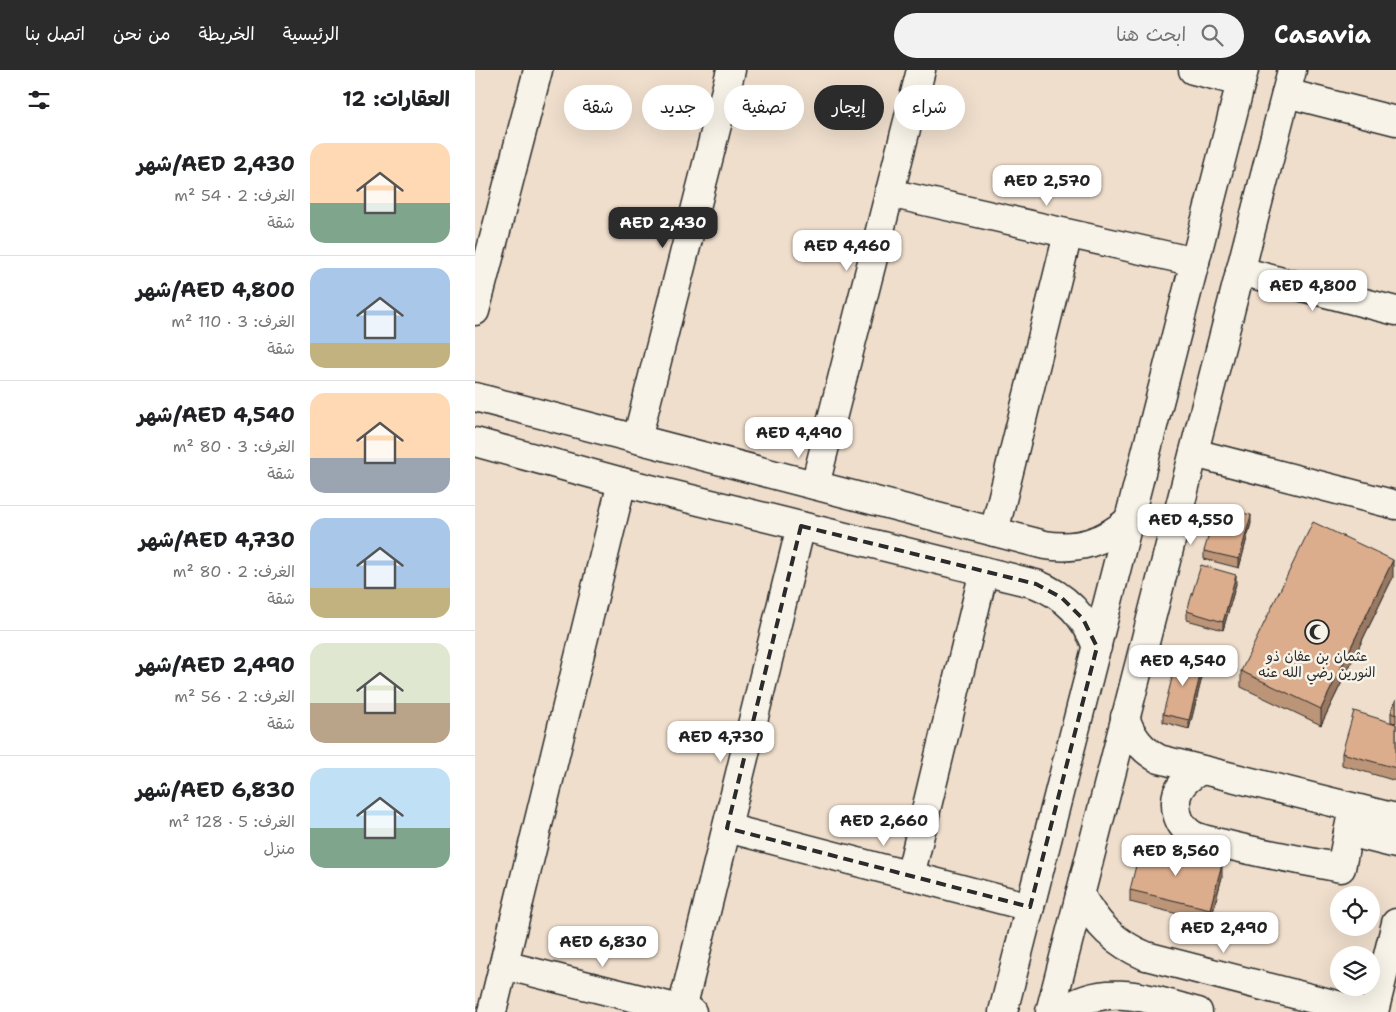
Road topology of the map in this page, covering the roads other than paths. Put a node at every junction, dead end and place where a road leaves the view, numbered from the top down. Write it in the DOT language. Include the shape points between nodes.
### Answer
graph roads {
  1 [pos="538,70"];
  2 [pos="731,70"];
  3 [pos="921,70"];
  4 [pos="1193,70"];
  5 [pos="1242,76"];
  6 [pos="1289,81"];
  7 [pos="1396,121"];
  8 [pos="889,194"];
  9 [pos="1068,234"];
  10 [pos="1195,262"];
  11 [pos="1240,271"];
  12 [pos="475,311"];
  13 [pos="1396,311"];
  14 [pos="475,396"];
  15 [pos="637,439"];
  16 [pos="475,442"];
  17 [pos="1194,453"];
  18 [pos="622,482"];
  19 [pos="815,485"];
  20 [pos="1396,505"];
  21 [pos="1129,520"];
  22 [pos="801,526"];
  23 [pos="994,532"];
  24 [pos="985,571"];
  25 [pos="1097,646"];
  26 [pos="1125,717"];
  27 [pos="1202,770"];
  28 [pos="1396,818"];
  29 [pos="1350,820"];
  30 [pos="727,828"];
  31 [pos="1396,844"];
  32 [pos="910,876"];
  33 [pos="1080,894"];
  34 [pos="1030,907"];
  35 [pos="1396,923"];
  36 [pos="504,965"];
  37 [pos="1185,1010"];
  38 [pos="687,1011"];
  39 [pos="492,1012"];
  40 [pos="1003,1012"];
  41 [pos="1050,1012"];
  42 [pos="1062,1012"];
  43 [pos="1364,1012"];
  44 [pos="1374,1012"];
  1 -- 12 [label="street"];
  2 -- 15 [label="street"];
  3 -- 8 [label="street"];
  4 -- 5 [label="street"];
  5 -- 10 [label="street"];
  6 -- 7 [label="street"];
  6 -- 11 [label="street"];
  8 -- 9 [label="street"];
  8 -- 19 [label="street"];
  9 -- 10 [label="street"];
  9 -- 23 [label="street"];
  10 -- 21 [label="street"];
  11 -- 13 [label="street"];
  11 -- 17 [label="street"];
  14 -- 15 [label="street"];
  15 -- 19 [label="street"];
  16 -- 18 [label="street"];
  17 -- 20 [label="street"];
  17 -- 26 [label="street"];
  18 -- 22 [label="street"];
  18 -- 36 [label="street"];
  19 -- 23 [label="street"];
  21 -- 23 [label="street" via="1105,538 1075,547 1045,545"];
  21 -- 25 [label="street"];
  22 -- 24 [label="street"];
  22 -- 30 [label="street"];
  24 -- 25 [label="street" via="1036,584 1062,598 1083,619"];
  24 -- 32 [label="street"];
  25 -- 34 [label="street"];
  26 -- 27 [label="street" via="1134,738 1150,754"];
  26 -- 33 [label="street"];
  27 -- 29 [label="street"];
  27 -- 29 [label="street" via="1185,781 1176,798 1179,818 1191,834 1247,850 1341,868"];
  28 -- 29 [label="street"];
  29 -- 31 [label="street"];
  30 -- 32 [label="street"];
  30 -- 38 [label="street"];
  32 -- 34 [label="street"];
  33 -- 41 [label="street"];
  33 -- 43 [label="street" via="1107,932 1129,949"];
  34 -- 40 [label="street"];
  35 -- 44 [label="street"];
  36 -- 38 [label="street"];
  36 -- 39 [label="street"];
  37 -- 42 [label="street" via="1118,993 1086,998"];
}
